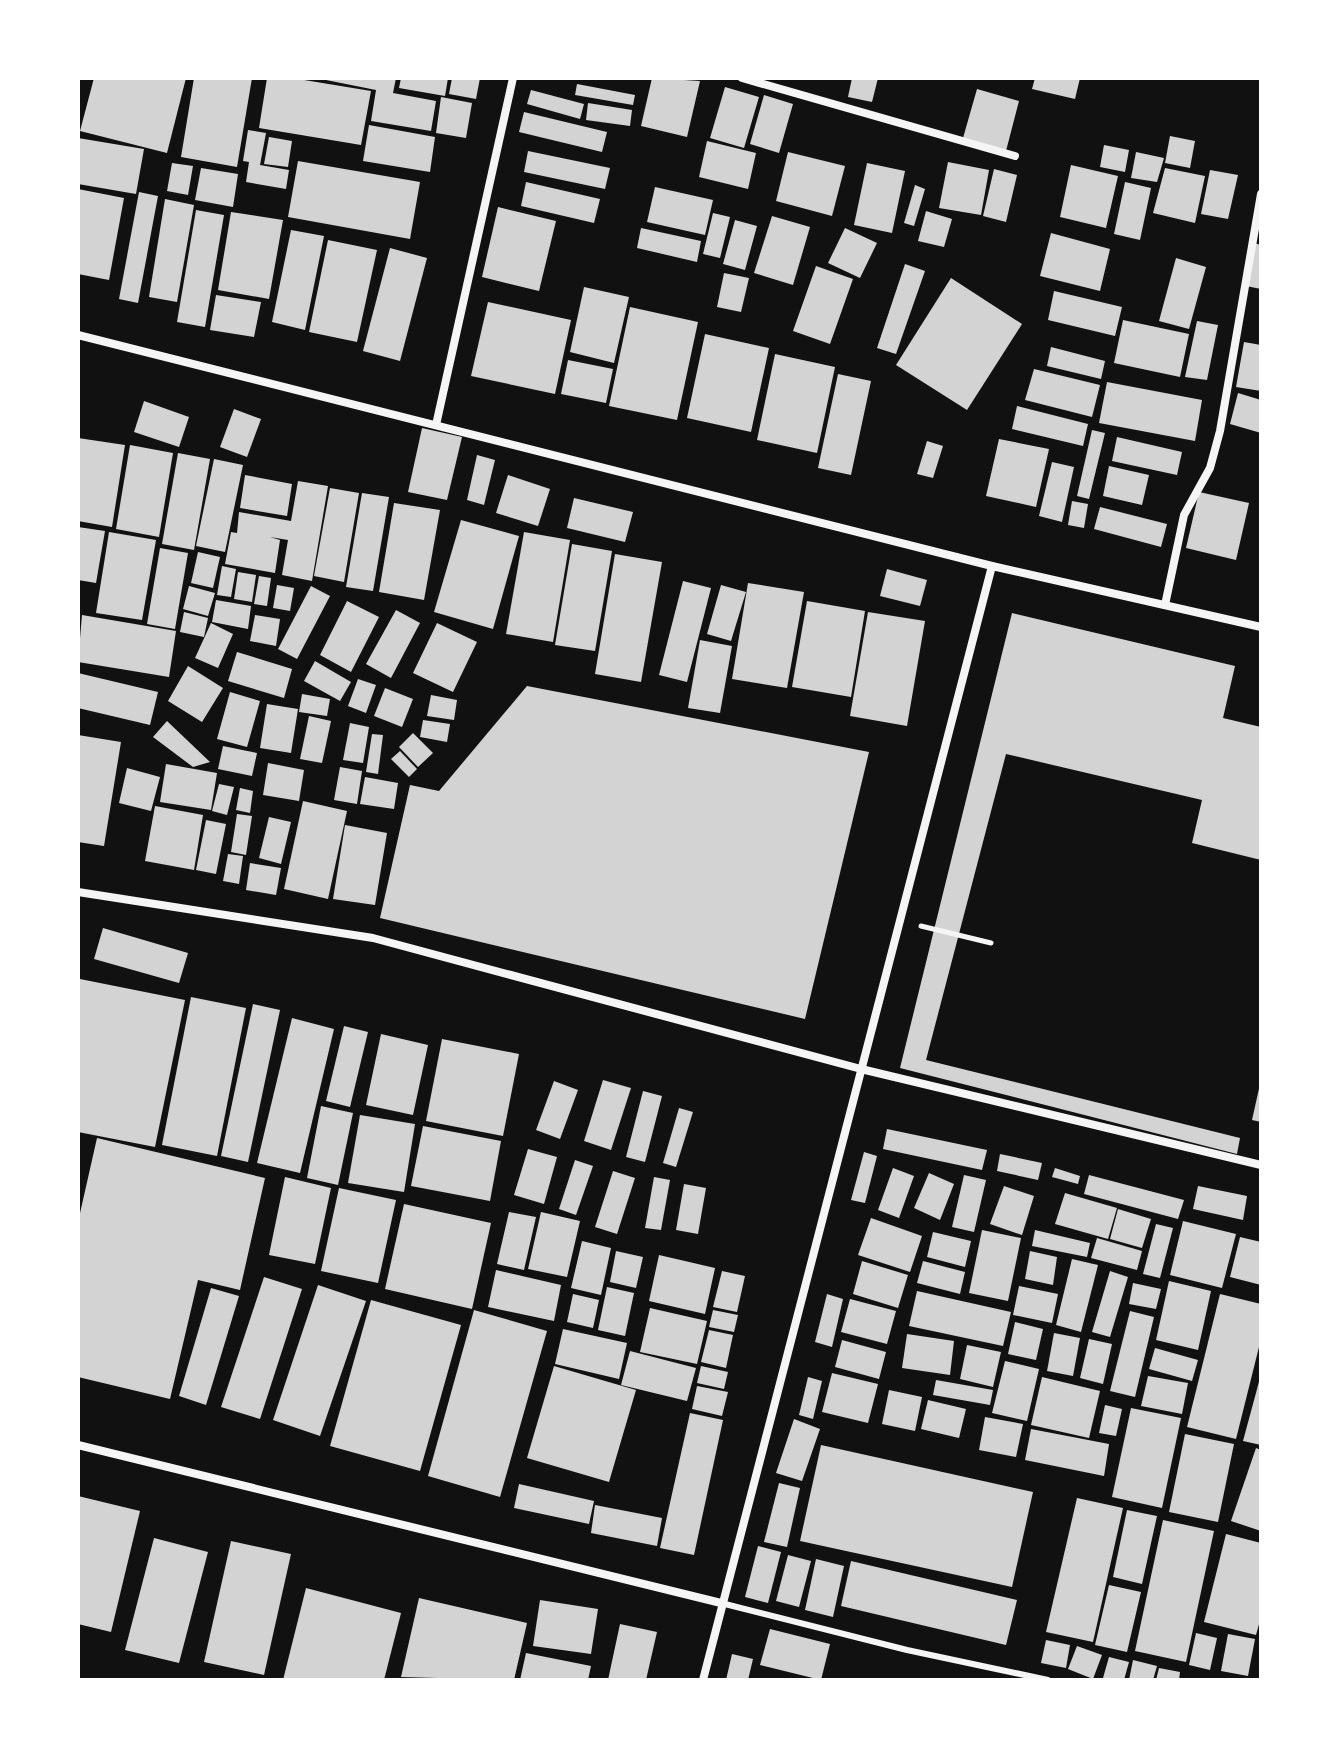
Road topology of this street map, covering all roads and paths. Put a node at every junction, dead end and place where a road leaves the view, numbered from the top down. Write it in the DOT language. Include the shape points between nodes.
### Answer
graph roads {
  1 [pos="513,78"];
  2 [pos="742,78"];
  3 [pos="1015,156"];
  4 [pos="1261,194"];
  5 [pos="78,335"];
  6 [pos="436,425"];
  7 [pos="992,566"];
  8 [pos="1165,605"];
  9 [pos="1261,627"];
  10 [pos="78,892"];
  11 [pos="915,925"];
  12 [pos="991,943"];
  13 [pos="861,1069"];
  14 [pos="1261,1165"];
  15 [pos="78,1445"];
  16 [pos="721,1603"];
  17 [pos="703,1680"];
  18 [pos="1048,1680"];
  1 -- 6 [label="street"];
  2 -- 3 [label="street"];
  4 -- 8 [label="street" via="1220,431 1210,468 1184,515"];
  5 -- 6 [label="street"];
  6 -- 7 [label="street"];
  7 -- 8 [label="street"];
  7 -- 13 [label="street"];
  8 -- 9 [label="street"];
  10 -- 13 [label="street" via="373,938"];
  11 -- 12 [label="path"];
  13 -- 14 [label="street"];
  13 -- 16 [label="street"];
  15 -- 16 [label="street"];
  16 -- 17 [label="street"];
  16 -- 18 [label="lane"];
}
